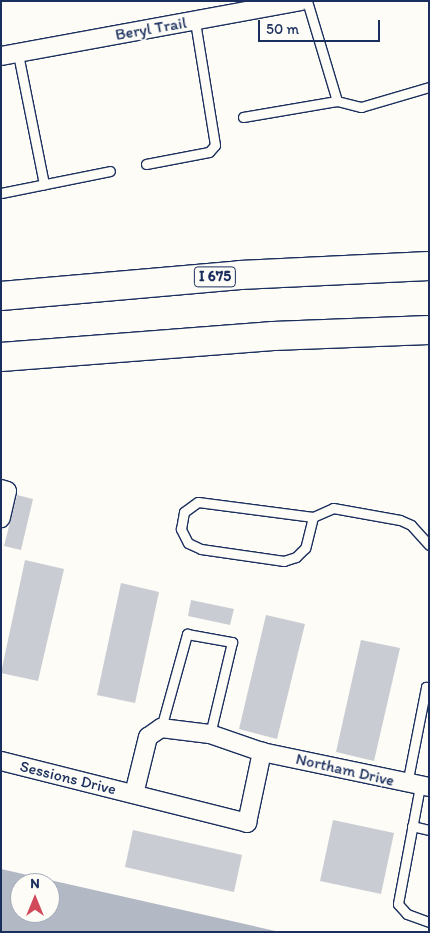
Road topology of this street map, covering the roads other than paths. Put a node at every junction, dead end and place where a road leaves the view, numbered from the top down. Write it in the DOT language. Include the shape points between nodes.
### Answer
graph roads {
  1 [pos="301,1"];
  2 [pos="307,1"];
  3 [pos="195,21"];
  4 [pos="10,55"];
  5 [pos="429,87"];
  6 [pos="337,101"];
  7 [pos="243,117"];
  8 [pos="146,164"];
  9 [pos="110,171"];
  10 [pos="44,184"];
  11 [pos="1,193"];
  12 [pos="429,266"];
  13 [pos="1,296"];
  14 [pos="429,330"];
  15 [pos="1,357"];
  16 [pos="1,489"];
  17 [pos="313,517"];
  18 [pos="1,518"];
  19 [pos="429,545"];
  20 [pos="429,687"];
  21 [pos="161,728"];
  22 [pos="210,734"];
  23 [pos="262,752"];
  24 [pos="1,761"];
  25 [pos="419,786"];
  26 [pos="134,794"];
  27 [pos="412,826"];
  28 [pos="429,830"];
  29 [pos="429,922"];
  1 -- 3 [label="street, Beryl Trail"];
  2 -- 6 [label="lane"];
  3 -- 4 [label="street, Beryl Trail"];
  3 -- 8 [label="lane" via="215,145 209,152"];
  4 -- 10 [label="lane"];
  5 -- 6 [label="lane" via="361,107"];
  6 -- 7 [label="lane"];
  9 -- 10 [label="lane"];
  10 -- 11 [label="lane"];
  12 -- 13 [label="highway, I 675" via="240,275"];
  14 -- 15 [label="highway" via="273,336"];
  16 -- 18 [label="street" via="7,491"];
  17 -- 17 [label="lane" via="207,502 190,506 184,512 181,529 188,543 201,549 284,561 296,557 305,548"];
  17 -- 19 [label="lane" via="333,508 400,520 411,525"];
  20 -- 25 [label="lane" via="426,687"];
  21 -- 22 [label="street"];
  21 -- 22 [label="lane, Sessions Drive" via="187,634 232,642"];
  21 -- 26 [label="street, Sessions Drive" via="148,737"];
  22 -- 23 [label="street"];
  23 -- 25 [label="street, Northam Drive"];
  23 -- 26 [label="street, Sessions Drive" via="247,823"];
  24 -- 26 [label="street, Sessions Drive"];
  25 -- 27 [label="lane"];
  27 -- 28 [label="lane"];
  27 -- 29 [label="lane" via="398,904 408,914"];
}
